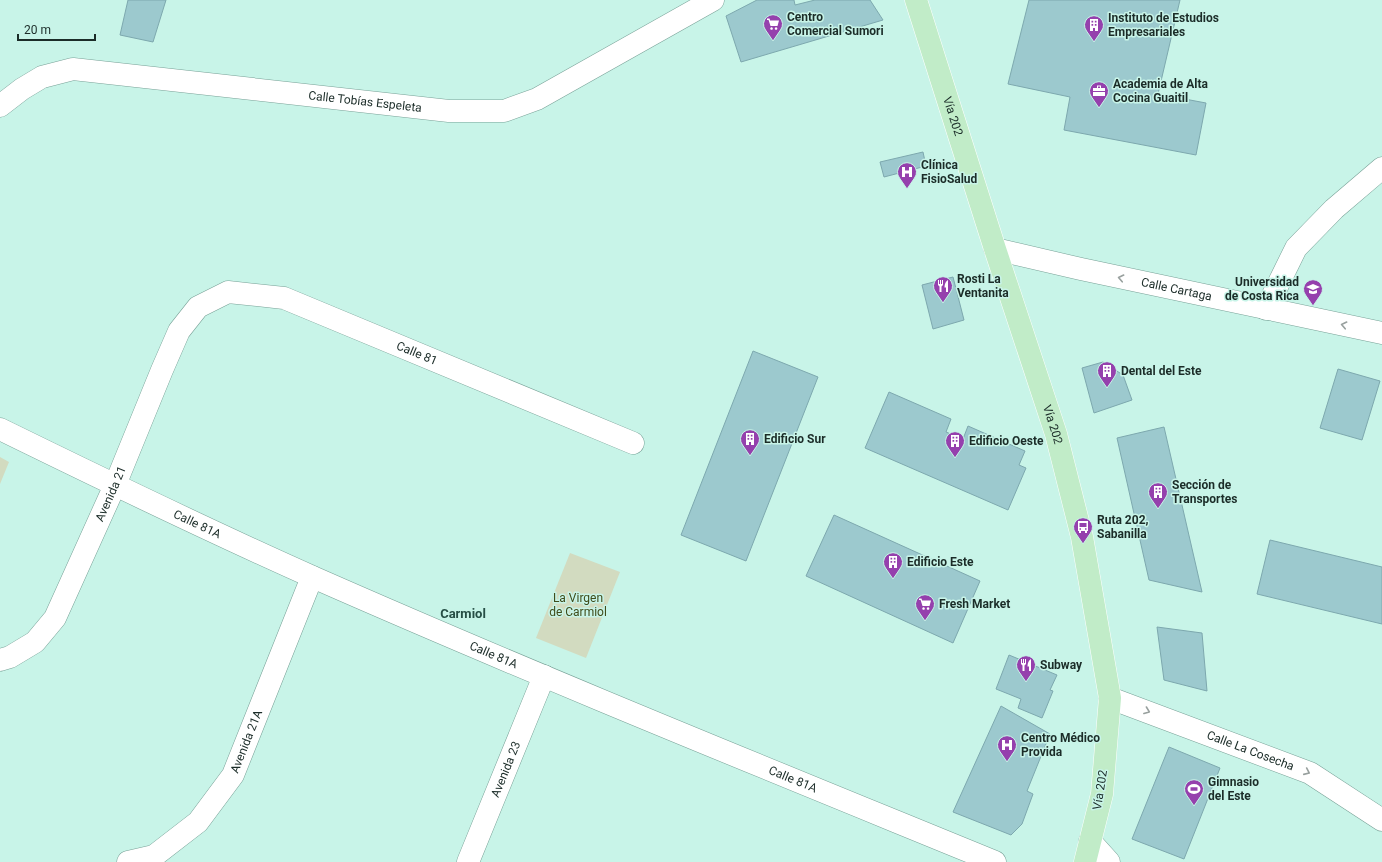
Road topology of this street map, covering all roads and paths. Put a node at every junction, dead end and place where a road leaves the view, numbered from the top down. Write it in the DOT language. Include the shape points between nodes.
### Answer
graph roads {
  1 [pos="713,0"];
  2 [pos="916,0"];
  3 [pos="0,106"];
  4 [pos="1382,168"];
  5 [pos="994,250"];
  6 [pos="198,307"];
  7 [pos="1266,309"];
  8 [pos="1382,333"];
  9 [pos="0,429"];
  10 [pos="633,443"];
  11 [pos="115,485"];
  12 [pos="312,577"];
  13 [pos="0,660"];
  14 [pos="544,676"];
  15 [pos="1110,698"];
  16 [pos="1381,818"];
  17 [pos="1090,841"];
  18 [pos="128,862"];
  19 [pos="468,862"];
  20 [pos="995,862"];
  21 [pos="1085,862"];
  22 [pos="1109,862"];
  1 -- 3 [label="street, Calle Tobías Espeleta" via="537,99 504,111 449,111 73,69 42,77"];
  2 -- 5 [label="main road, Vía 202"];
  4 -- 7 [label="street" via="1334,209 1296,248"];
  7 -- 5 [label="street, Calle Cartaga, one-way"];
  5 -- 15 [label="main road, Vía 202" via="1056,434 1076,509"];
  6 -- 10 [label="street, Calle 81" via="228,292 284,298"];
  6 -- 11 [label="street, Avenida 21" via="179,331"];
  8 -- 7 [label="street, Calle Cartaga, one-way"];
  9 -- 11 [label="street, Calle 81A"];
  11 -- 12 [label="street, Calle 81A"];
  11 -- 13 [label="street, Avenida 21" via="55,618 35,642"];
  12 -- 14 [label="street, Calle 81A"];
  12 -- 18 [label="street, Avenida 21A" via="232,775 198,822 154,856"];
  14 -- 19 [label="street, Avenida 23"];
  14 -- 20 [label="street, Calle 81A"];
  15 -- 16 [label="street, Calle La Cosecha, one-way" via="1310,773"];
  15 -- 17 [label="main road, Vía 202" via="1102,794"];
  17 -- 21 [label="main road, Vía 202"];
  17 -- 22 [label="street"];
}
